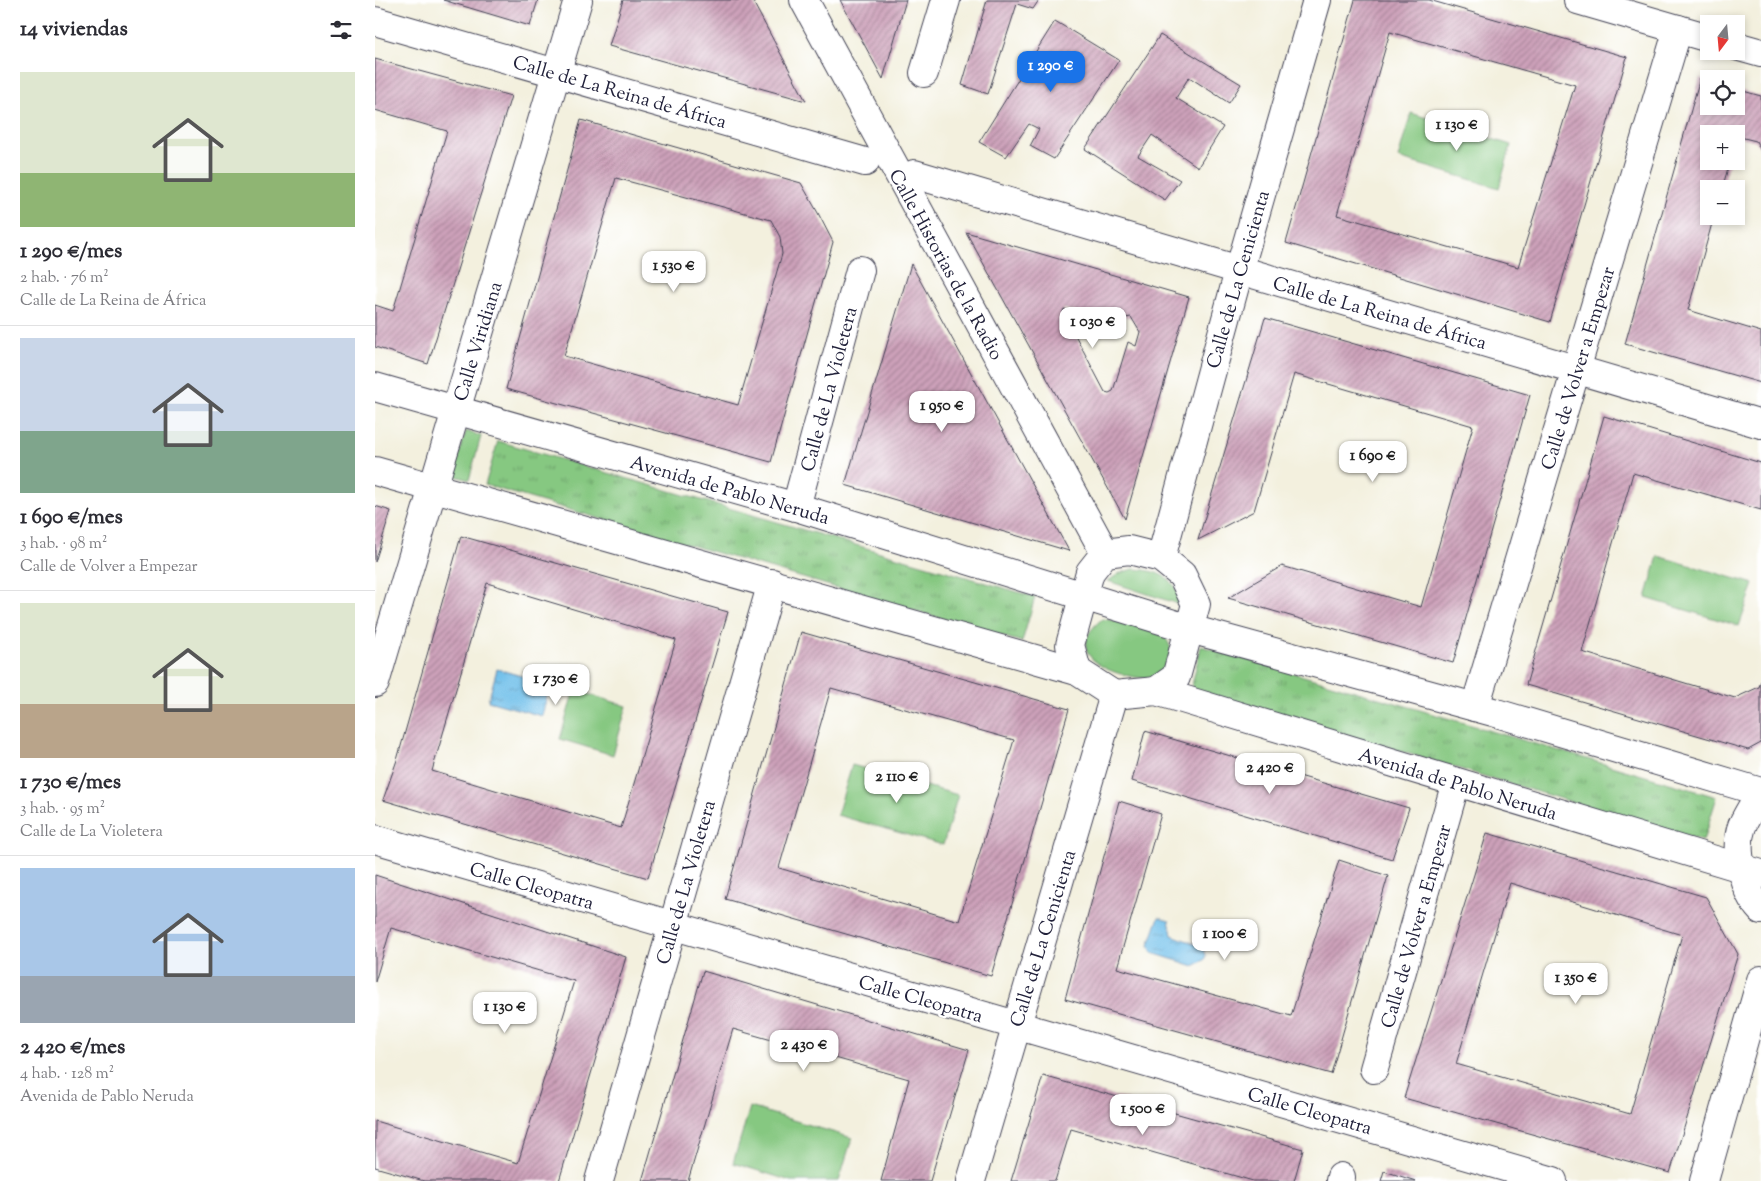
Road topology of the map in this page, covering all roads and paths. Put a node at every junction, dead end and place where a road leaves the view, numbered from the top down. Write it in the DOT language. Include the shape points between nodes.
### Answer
graph roads {
  1 [pos="578,0"];
  2 [pos="804,0"];
  3 [pos="946,0"];
  4 [pos="1317,0"];
  5 [pos="1578,0"];
  6 [pos="375,20"];
  7 [pos="1678,29"];
  8 [pos="1700,35"];
  9 [pos="1745,49"];
  10 [pos="1761,53"];
  11 [pos="557,73"];
  12 [pos="924,73"];
  13 [pos="865,162"];
  14 [pos="914,174"];
  15 [pos="860,270"];
  16 [pos="1239,271"];
  17 [pos="1576,370"];
  18 [pos="375,387"];
  19 [pos="456,410"];
  20 [pos="1761,424"];
  21 [pos="375,471"];
  22 [pos="432,488"];
  23 [pos="796,507"];
  24 [pos="1105,553"];
  25 [pos="1161,558"];
  26 [pos="772,583"];
  27 [pos="1084,595"];
  28 [pos="1190,629"];
  29 [pos="1077,671"];
  30 [pos="375,683"];
  31 [pos="1156,691"];
  32 [pos="1114,695"];
  33 [pos="1475,707"];
  34 [pos="1456,782"];
  35 [pos="1761,792"];
  36 [pos="375,839"];
  37 [pos="1750,871"];
  38 [pos="1761,910"];
  39 [pos="673,926"];
  40 [pos="1761,980"];
  41 [pos="1016,1025"];
  42 [pos="1374,1069"];
  43 [pos="599,1181"];
  44 [pos="971,1181"];
  45 [pos="1553,1181"];
  46 [pos="1704,1181"];
  1 -- 11 [label="street, Calle Viridiana"];
  2 -- 24 [label="street, Calle Historias de la Radio"];
  3 -- 12 [label="street"];
  4 -- 16 [label="street, Calle de La Cenicienta"];
  5 -- 7 [label="street"];
  6 -- 11 [label="street, Calle de La Reina de África"];
  7 -- 8 [label="street"];
  7 -- 17 [label="street, Calle de Volver a Empezar"];
  9 -- 10 [label="street"];
  11 -- 13 [label="street, Calle de La Reina de África"];
  11 -- 19 [label="street, Calle Viridiana"];
  14 -- 16 [label="street, Calle de La Reina de África"];
  15 -- 23 [label="street, Calle de La Violetera"];
  16 -- 17 [label="street, Calle de La Reina de África"];
  16 -- 25 [label="street, Calle de La Cenicienta"];
  17 -- 20 [label="street, Calle de La Reina de África"];
  17 -- 33 [label="street, Calle de Volver a Empezar"];
  18 -- 19 [label="street, Avenida de Pablo Neruda"];
  19 -- 22 [label="street, Calle Viridiana"];
  19 -- 23 [label="street, Avenida de Pablo Neruda"];
  21 -- 22 [label="street"];
  22 -- 26 [label="street"];
  22 -- 30 [label="street, Calle Viridiana"];
  23 -- 27 [label="street, Avenida de Pablo Neruda"];
  24 -- 25 [label="street" via="1129,550"];
  24 -- 27 [label="street" via="1090,572"];
  25 -- 28 [label="street" via="1182,575 1196,604"];
  26 -- 29 [label="street"];
  26 -- 39 [label="street, Calle de La Violetera"];
  27 -- 28 [label="street, Avenida de Pablo Neruda"];
  27 -- 29 [label="street" via="1070,645"];
  28 -- 31 [label="street" via="1176,677"];
  28 -- 33 [label="street, Avenida de Pablo Neruda"];
  29 -- 32 [label="street"];
  31 -- 32 [label="street, Avenida de Pablo Neruda"];
  31 -- 34 [label="street, Avenida de Pablo Neruda"];
  32 -- 41 [label="street, Calle de La Cenicienta"];
  33 -- 35 [label="street, Avenida de Pablo Neruda"];
  34 -- 37 [label="street, Avenida de Pablo Neruda"];
  34 -- 42 [label="street, Calle de Volver a Empezar"];
  35 -- 37 [label="street" via="1742,828"];
  36 -- 39 [label="street, Calle Cleopatra"];
  37 -- 38 [label="street" via="1754,902"];
  39 -- 41 [label="street, Calle Cleopatra"];
  39 -- 43 [label="street, Calle de La Violetera"];
  40 -- 46 [label="street"];
  41 -- 44 [label="street, Calle de La Cenicienta"];
  41 -- 45 [label="street, Calle Cleopatra"];
}
